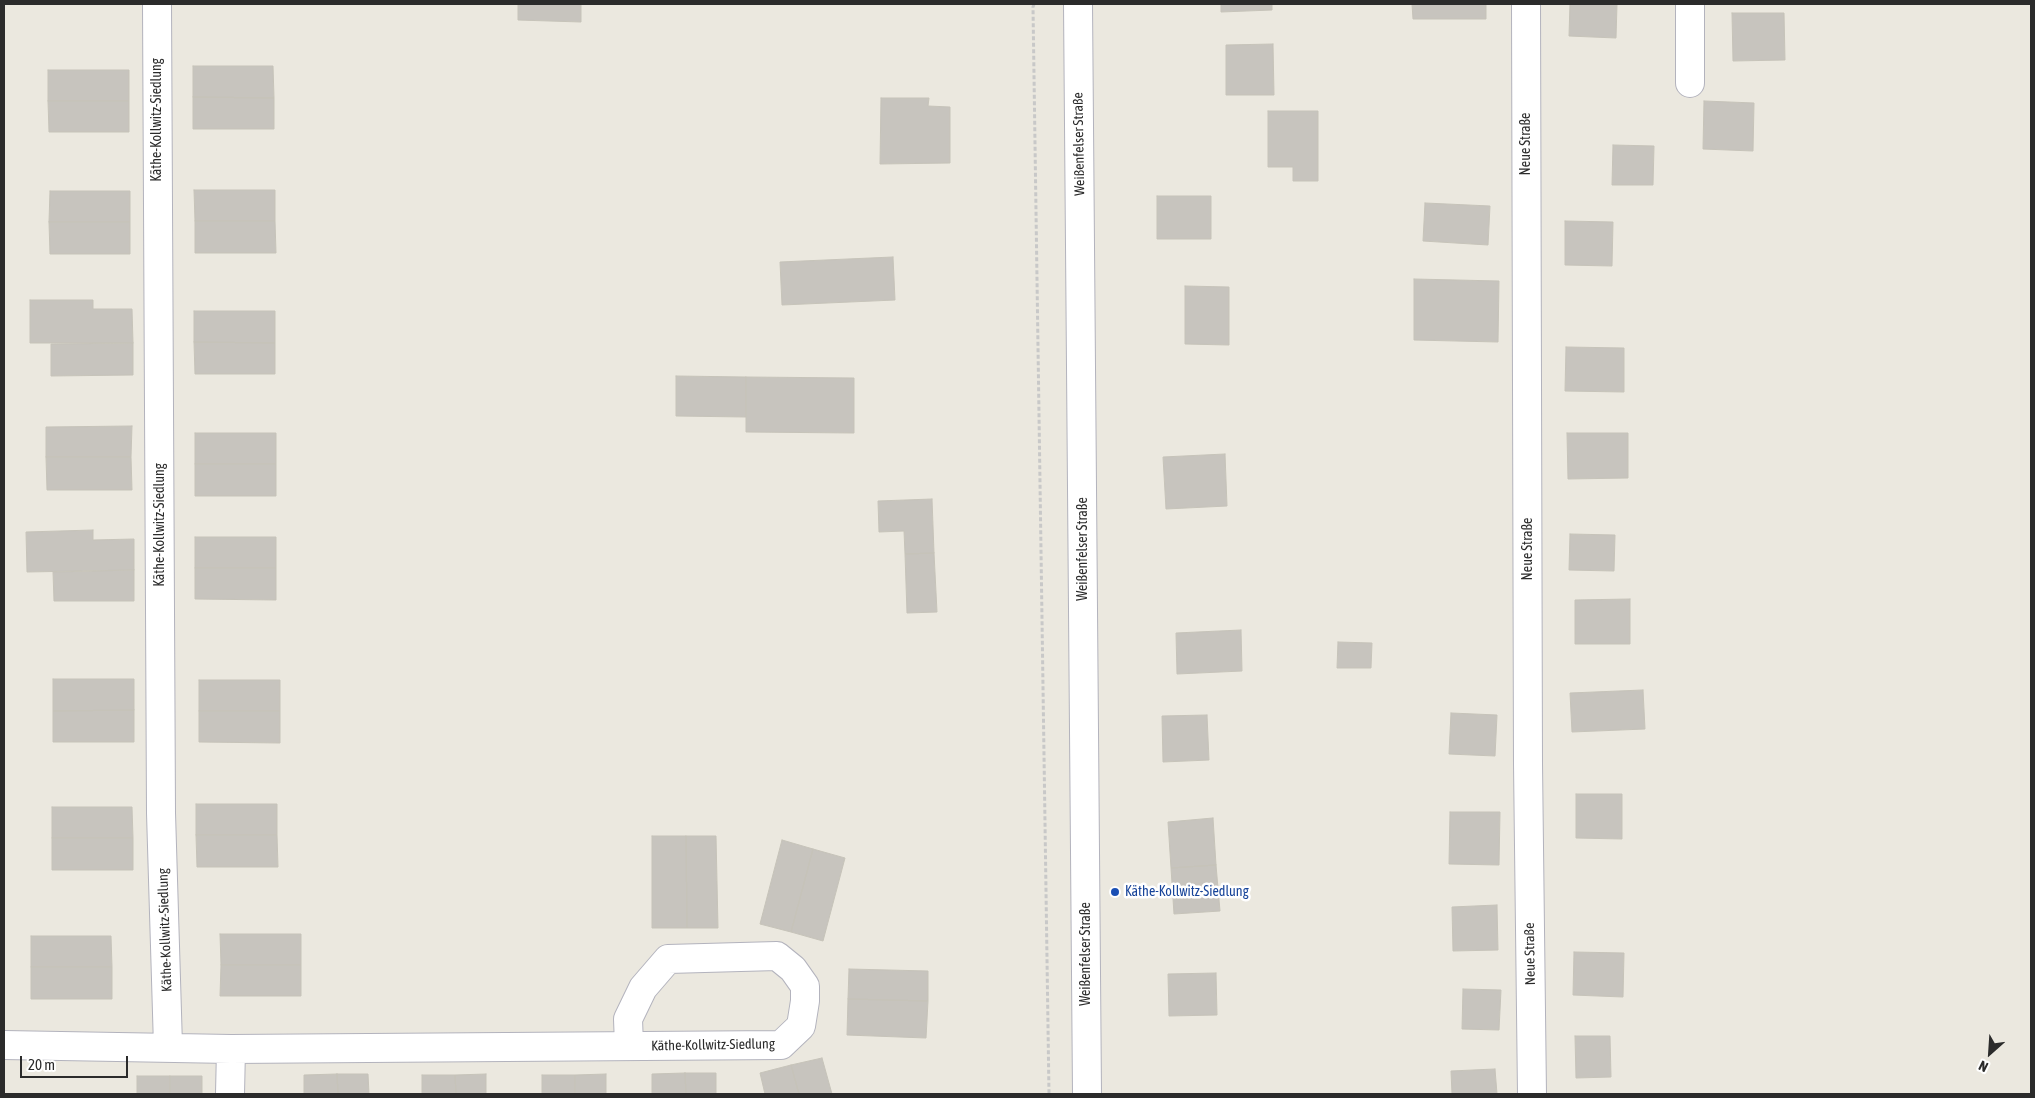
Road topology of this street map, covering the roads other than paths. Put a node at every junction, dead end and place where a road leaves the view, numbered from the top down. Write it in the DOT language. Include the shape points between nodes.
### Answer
graph roads {
  1 [pos="156,4"];
  2 [pos="1078,4"];
  3 [pos="1526,4"];
  4 [pos="1690,4"];
  5 [pos="1690,83"];
  6 [pos="4,1045"];
  7 [pos="168,1046"];
  8 [pos="628,1046"];
  9 [pos="231,1049"];
  10 [pos="230,1094"];
  11 [pos="1087,1094"];
  12 [pos="1532,1094"];
  1 -- 7 [label="street, Käthe-Kollwitz-Siedlung" via="161,813"];
  2 -- 11 [label="street, Weißenfelser Straße"];
  3 -- 12 [label="street, Neue Straße"];
  4 -- 5 [label="street"];
  6 -- 7 [label="street, Käthe-Kollwitz-Siedlung"];
  7 -- 9 [label="street, Käthe-Kollwitz-Siedlung"];
  8 -- 8 [label="street, Käthe-Kollwitz-Siedlung" via="782,1044 801,1026 805,986 793,969 777,956 668,959 643,988 628,1019"];
  8 -- 9 [label="street, Käthe-Kollwitz-Siedlung"];
  9 -- 10 [label="street"];
}
